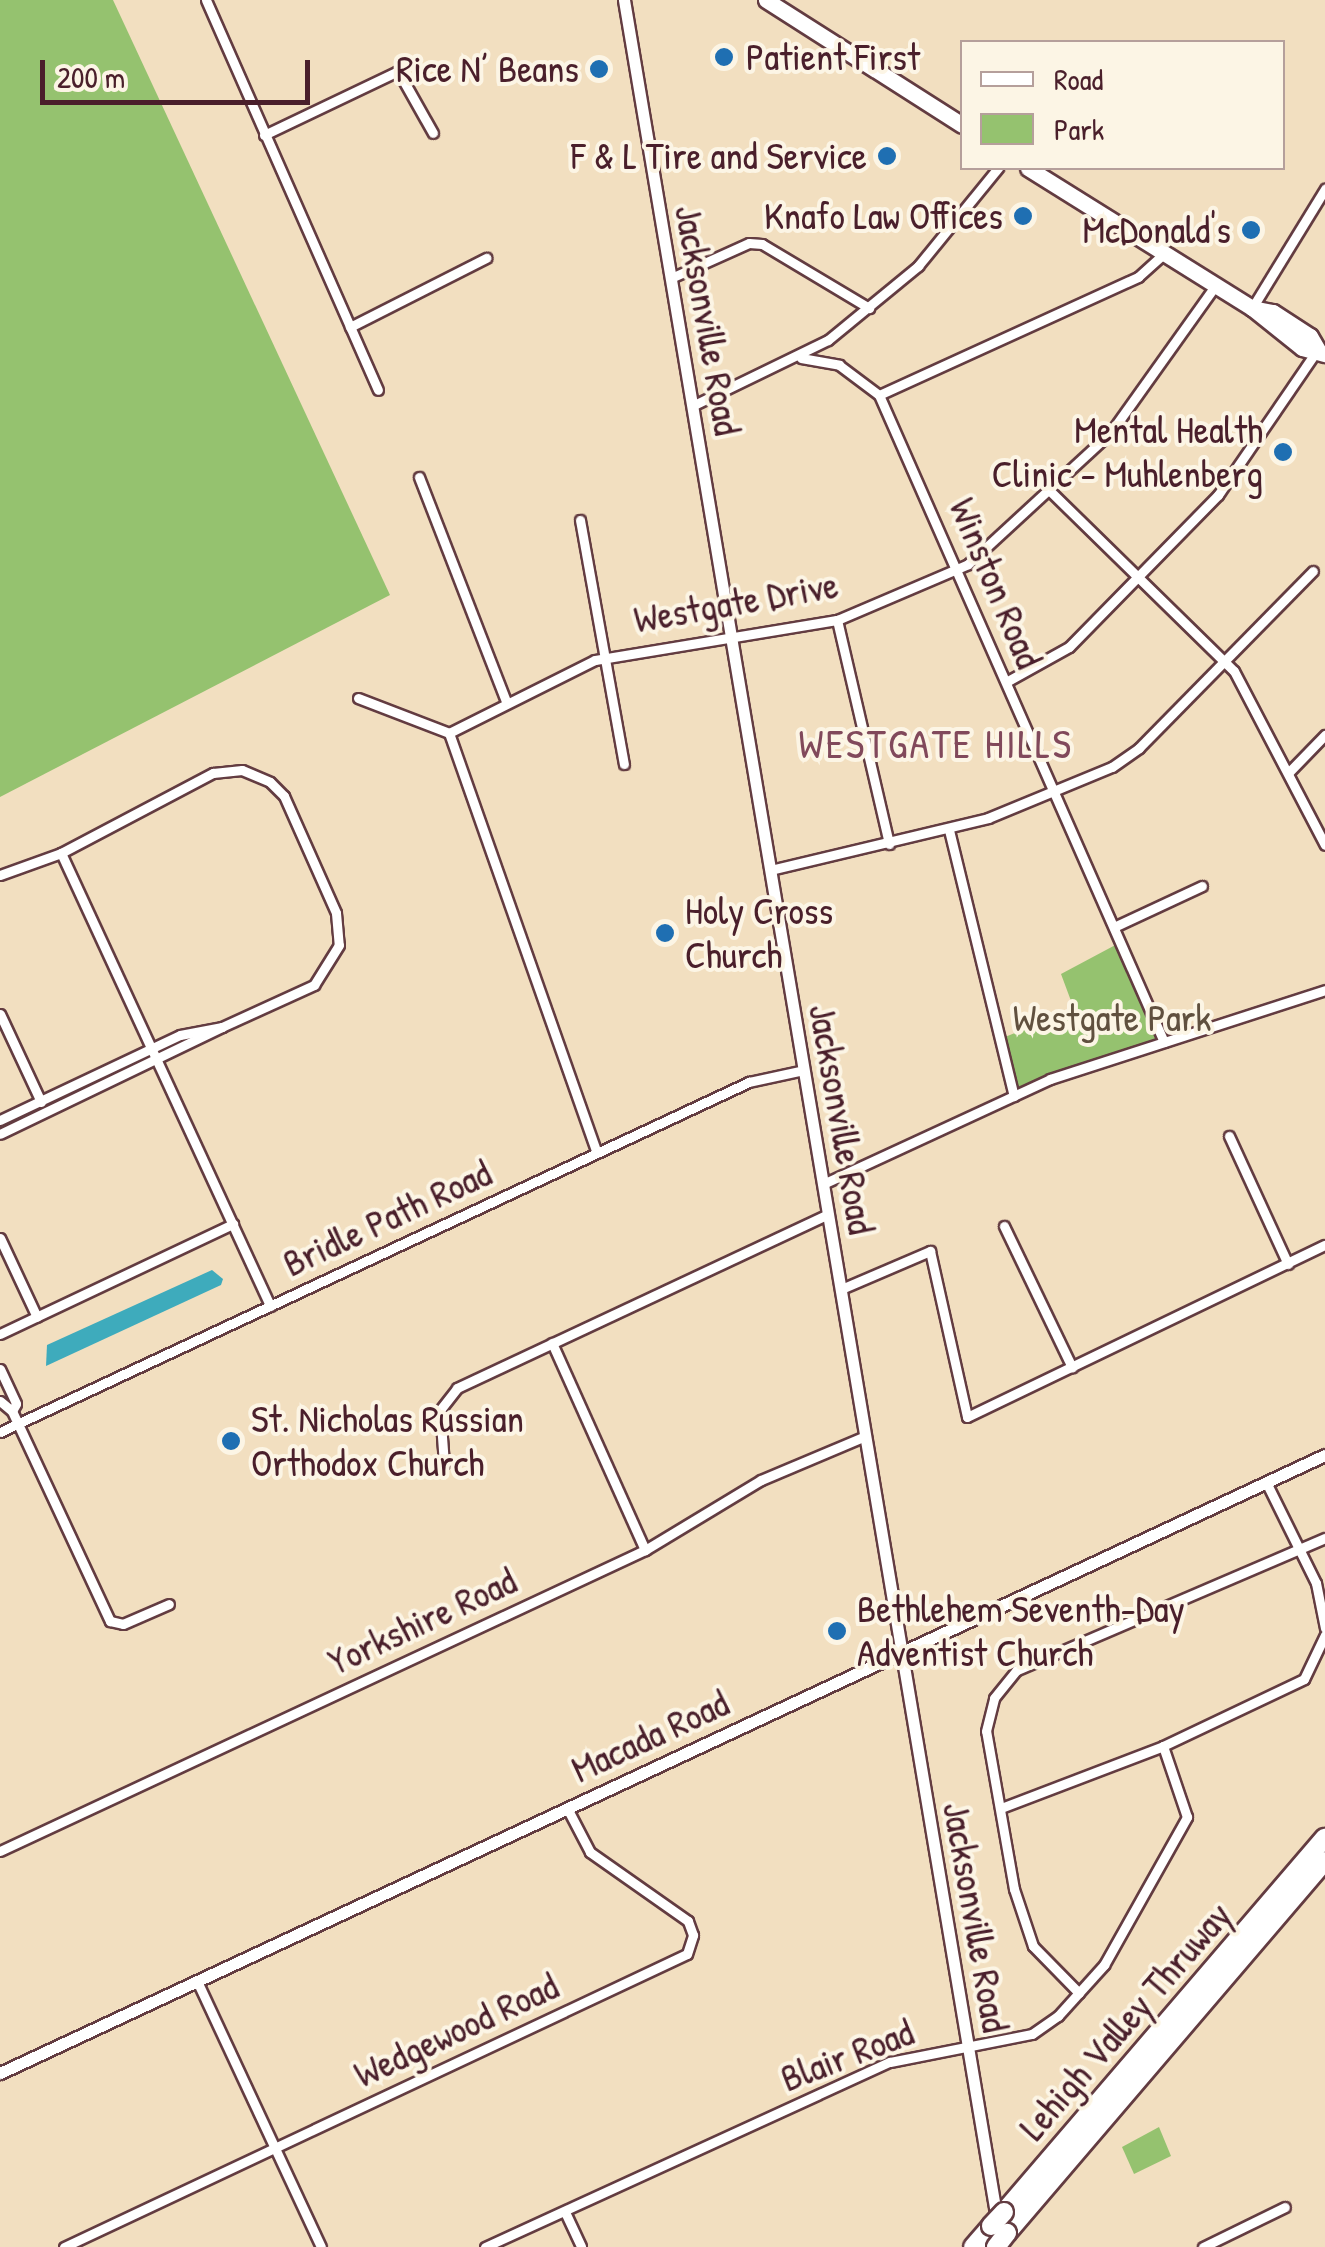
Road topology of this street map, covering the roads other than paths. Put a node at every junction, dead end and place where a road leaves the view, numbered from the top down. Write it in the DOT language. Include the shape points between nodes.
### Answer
graph roads {
  1 [pos="206,0"];
  2 [pos="624,0"];
  3 [pos="766,0"];
  4 [pos="960,124"];
  5 [pos="433,134"];
  6 [pos="264,135"];
  7 [pos="996,170"];
  8 [pos="1031,170"];
  9 [pos="1325,189"];
  10 [pos="1166,253"];
  11 [pos="486,258"];
  12 [pos="671,278"];
  13 [pos="1216,285"];
  14 [pos="869,308"];
  15 [pos="1252,308"];
  16 [pos="350,328"];
  17 [pos="1322,352"];
  18 [pos="801,358"];
  19 [pos="378,390"];
  20 [pos="879,395"];
  21 [pos="692,406"];
  22 [pos="419,478"];
  23 [pos="1050,491"];
  24 [pos="580,520"];
  25 [pos="958,570"];
  26 [pos="1313,571"];
  27 [pos="1138,576"];
  28 [pos="838,620"];
  29 [pos="731,636"];
  30 [pos="602,658"];
  31 [pos="1226,661"];
  32 [pos="1006,682"];
  33 [pos="358,698"];
  34 [pos="506,701"];
  35 [pos="448,732"];
  36 [pos="1325,736"];
  37 [pos="624,764"];
  38 [pos="1289,772"];
  39 [pos="1053,794"];
  40 [pos="949,830"];
  41 [pos="888,844"];
  42 [pos="1325,845"];
  43 [pos="61,853"];
  44 [pos="770,870"];
  45 [pos="0,875"];
  46 [pos="1202,886"];
  47 [pos="1114,927"];
  48 [pos="1325,990"];
  49 [pos="0,1014"];
  50 [pos="222,1027"];
  51 [pos="1164,1042"];
  52 [pos="152,1049"];
  53 [pos="157,1060"];
  54 [pos="804,1070"];
  55 [pos="1014,1096"];
  56 [pos="40,1101"];
  57 [pos="46,1113"];
  58 [pos="0,1120"];
  59 [pos="0,1134"];
  60 [pos="1229,1136"];
  61 [pos="597,1153"];
  62 [pos="823,1184"];
  63 [pos="828,1214"];
  64 [pos="233,1224"];
  65 [pos="1004,1226"];
  66 [pos="0,1238"];
  67 [pos="1325,1246"];
  68 [pos="1288,1264"];
  69 [pos="841,1289"];
  70 [pos="270,1306"];
  71 [pos="37,1317"];
  72 [pos="0,1334"];
  73 [pos="552,1342"];
  74 [pos="1072,1367"];
  75 [pos="0,1369"];
  76 [pos="0,1401"];
  77 [pos="12,1412"];
  78 [pos="18,1424"];
  79 [pos="0,1432"];
  80 [pos="865,1436"];
  81 [pos="1325,1454"];
  82 [pos="444,1464"];
  83 [pos="1266,1482"];
  84 [pos="1325,1538"];
  85 [pos="645,1550"];
  86 [pos="1299,1550"];
  87 [pos="168,1604"];
  88 [pos="1325,1631"];
  89 [pos="902,1654"];
  90 [pos="1163,1746"];
  91 [pos="566,1808"];
  92 [pos="1002,1808"];
  93 [pos="1325,1835"];
  94 [pos="0,1852"];
  95 [pos="1325,1861"];
  96 [pos="196,1981"];
  97 [pos="1079,1993"];
  98 [pos="968,2047"];
  99 [pos="1,2068"];
  100 [pos="276,2148"];
  101 [pos="1285,2207"];
  102 [pos="565,2212"];
  103 [pos="1000,2233"];
  104 [pos="64,2247"];
  105 [pos="320,2247"];
  106 [pos="485,2247"];
  107 [pos="581,2247"];
  108 [pos="973,2247"];
  109 [pos="1203,2247"];
  1 -- 6 [label="street"];
  2 -- 12 [label="street, Jacksonville Road"];
  3 -- 4 [label="main road"];
  5 -- 6 [label="street" via="398,71"];
  6 -- 16 [label="street"];
  7 -- 14 [label="street" via="928,254"];
  8 -- 10 [label="main road"];
  9 -- 15 [label="street"];
  10 -- 13 [label="main road"];
  10 -- 20 [label="street" via="1138,277"];
  11 -- 16 [label="street"];
  12 -- 14 [label="street" via="753,242"];
  12 -- 21 [label="street, Jacksonville Road"];
  13 -- 15 [label="main road"];
  13 -- 23 [label="street, Westgate Drive" via="1126,414"];
  14 -- 18 [label="street"];
  15 -- 17 [label="main road" via="1302,348"];
  16 -- 19 [label="street"];
  17 -- 27 [label="street" via="1232,478"];
  18 -- 20 [label="street, Winston Road" via="839,365"];
  18 -- 21 [label="street"];
  20 -- 25 [label="street, Winston Road"];
  21 -- 29 [label="street, Jacksonville Road"];
  22 -- 34 [label="street"];
  23 -- 25 [label="street, Westgate Drive"];
  23 -- 27 [label="street"];
  24 -- 30 [label="street"];
  25 -- 28 [label="street, Westgate Drive"];
  25 -- 32 [label="street, Winston Road"];
  26 -- 31 [label="street"];
  27 -- 31 [label="street"];
  27 -- 32 [label="street" via="1060,655"];
  28 -- 29 [label="street, Westgate Drive"];
  28 -- 41 [label="street"];
  29 -- 30 [label="street, Westgate Drive"];
  29 -- 44 [label="street, Jacksonville Road"];
  30 -- 34 [label="street, Westgate Drive"];
  30 -- 37 [label="street"];
  31 -- 38 [label="street"];
  31 -- 39 [label="street" via="1132,755"];
  32 -- 39 [label="street, Winston Road"];
  33 -- 35 [label="street"];
  34 -- 35 [label="street, Westgate Drive"];
  35 -- 61 [label="street"];
  36 -- 38 [label="street"];
  38 -- 42 [label="street"];
  39 -- 40 [label="street"];
  39 -- 47 [label="street, Winston Road"];
  40 -- 41 [label="street"];
  40 -- 55 [label="street"];
  41 -- 44 [label="street"];
  43 -- 45 [label="street"];
  43 -- 50 [label="street" via="213,773 251,772 281,792 336,912 338,950 314,984"];
  43 -- 52 [label="street"];
  44 -- 54 [label="street, Jacksonville Road"];
  46 -- 47 [label="street"];
  47 -- 51 [label="street, Winston Road"];
  48 -- 51 [label="street"];
  49 -- 56 [label="street"];
  50 -- 52 [label="street"];
  50 -- 53 [label="street"];
  51 -- 55 [label="street"];
  52 -- 53 [label="street"];
  52 -- 56 [label="street"];
  53 -- 57 [label="street"];
  53 -- 64 [label="street"];
  54 -- 61 [label="street, Bridle Path Road" via="749,1082"];
  54 -- 62 [label="street, Jacksonville Road"];
  55 -- 62 [label="street"];
  56 -- 57 [label="street"];
  56 -- 58 [label="street"];
  57 -- 59 [label="street"];
  60 -- 68 [label="street"];
  61 -- 70 [label="street, Bridle Path Road"];
  62 -- 63 [label="street, Jacksonville Road"];
  63 -- 69 [label="street, Jacksonville Road"];
  63 -- 73 [label="street"];
  64 -- 70 [label="street"];
  64 -- 71 [label="street"];
  65 -- 74 [label="street"];
  66 -- 71 [label="street"];
  67 -- 68 [label="street"];
  68 -- 74 [label="street"];
  69 -- 74 [label="street" via="930,1251 967,1417"];
  69 -- 80 [label="street, Jacksonville Road"];
  70 -- 78 [label="street, Bridle Path Road"];
  71 -- 72 [label="street"];
  73 -- 82 [label="street" via="447,1398 440,1410"];
  73 -- 85 [label="street"];
  75 -- 77 [label="street" via="16,1404"];
  76 -- 77 [label="street"];
  77 -- 78 [label="street"];
  78 -- 79 [label="street, Bridle Path Road"];
  78 -- 87 [label="street" via="110,1621 123,1624"];
  80 -- 85 [label="street, Yorkshire Road" via="761,1480"];
  80 -- 89 [label="street, Jacksonville Road"];
  81 -- 83 [label="street, Macada Road"];
  83 -- 86 [label="street"];
  83 -- 89 [label="street, Macada Road"];
  84 -- 86 [label="street"];
  85 -- 94 [label="street, Yorkshire Road"];
  86 -- 88 [label="street" via="1316,1583"];
  86 -- 92 [label="street" via="1017,1670 994,1698 986,1731"];
  88 -- 90 [label="street" via="1304,1679"];
  89 -- 91 [label="street, Macada Road"];
  89 -- 98 [label="street, Jacksonville Road"];
  90 -- 92 [label="street"];
  90 -- 97 [label="street, Blair Road" via="1187,1817 1130,1925"];
  91 -- 96 [label="street, Macada Road"];
  91 -- 100 [label="street, Wedgewood Road" via="594,1855 688,1920 693,1936 686,1954"];
  92 -- 97 [label="street" via="1014,1889 1033,1946"];
  93 -- 103 [label="highway, Lehigh Valley Thruway"];
  95 -- 103 [label="highway, Lehigh Valley Thruway"];
  96 -- 99 [label="street, Macada Road"];
  96 -- 100 [label="street"];
  97 -- 98 [label="street, Blair Road" via="1032,2034"];
  98 -- 102 [label="street, Blair Road" via="890,2062"];
  98 -- 103 [label="street, Jacksonville Road"];
  100 -- 104 [label="street, Wedgewood Road"];
  100 -- 105 [label="street"];
  101 -- 109 [label="street"];
  102 -- 106 [label="street, Blair Road"];
  102 -- 107 [label="street"];
  103 -- 108 [label="highway, Lehigh Valley Thruway"];
}
